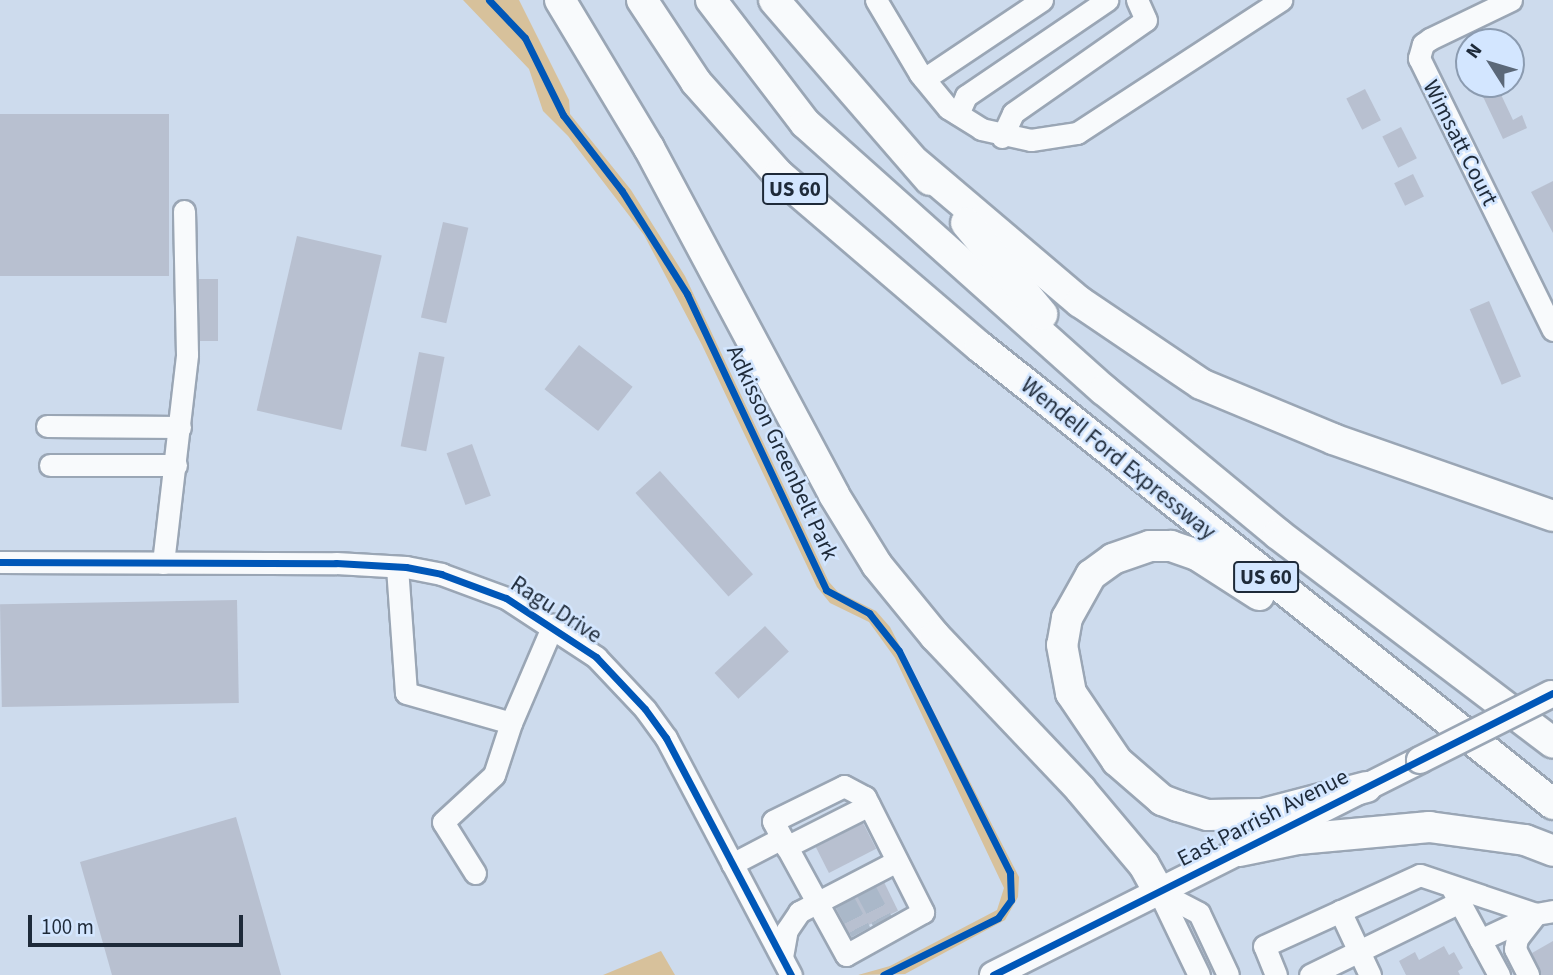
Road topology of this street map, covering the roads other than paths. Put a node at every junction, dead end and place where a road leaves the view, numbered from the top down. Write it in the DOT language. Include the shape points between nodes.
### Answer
graph roads {
  1 [pos="560,0"];
  2 [pos="642,0"];
  3 [pos="711,0"];
  4 [pos="774,0"];
  5 [pos="876,0"];
  6 [pos="1042,0"];
  7 [pos="1107,0"];
  8 [pos="1137,0"];
  9 [pos="1281,0"];
  10 [pos="1506,1"];
  11 [pos="923,79"];
  12 [pos="958,114"];
  13 [pos="1002,137"];
  14 [pos="917,164"];
  15 [pos="184,211"];
  16 [pos="1553,330"];
  17 [pos="1104,390"];
  18 [pos="47,426"];
  19 [pos="180,427"];
  20 [pos="51,465"];
  21 [pos="176,465"];
  22 [pos="1553,516"];
  23 [pos="0,562"];
  24 [pos="163,563"];
  25 [pos="397,567"];
  26 [pos="553,625"];
  27 [pos="1552,694"];
  28 [pos="512,723"];
  29 [pos="1451,727"];
  30 [pos="1553,743"];
  31 [pos="1367,787"];
  32 [pos="1553,804"];
  33 [pos="869,805"];
  34 [pos="784,843"];
  35 [pos="1239,851"];
  36 [pos="1553,851"];
  37 [pos="897,861"];
  38 [pos="732,864"];
  39 [pos="475,873"];
  40 [pos="1449,882"];
  41 [pos="1159,892"];
  42 [pos="816,902"];
  43 [pos="1460,902"];
  44 [pos="1340,911"];
  45 [pos="1544,912"];
  46 [pos="1480,940"];
  47 [pos="1359,951"];
  48 [pos="787,966"];
  49 [pos="1342,968"];
  50 [pos="993,975"];
  51 [pos="1199,975"];
  52 [pos="1228,975"];
  53 [pos="1276,975"];
  54 [pos="1310,975"];
  55 [pos="1370,975"];
  56 [pos="1499,975"];
  57 [pos="1528,975"];
  1 -- 41 [label="highway" via="649,148 834,495 877,565 935,636 1080,789 1143,865"];
  2 -- 29 [label="highway, Wendell Ford Expressway / US 60" via="696,82 779,175 981,347"];
  3 -- 17 [label="highway, US 60" via="805,123"];
  4 -- 14 [label="highway"];
  5 -- 11 [label="street"];
  6 -- 11 [label="street"];
  7 -- 12 [label="street" via="966,96"];
  8 -- 13 [label="street" via="1146,20 1013,113"];
  9 -- 13 [label="street" via="1077,133 1031,140"];
  10 -- 16 [label="street, Wimsatt Court" via="1430,39 1423,44 1419,58"];
  11 -- 12 [label="street"];
  12 -- 13 [label="street"];
  14 -- 17 [label="highway"];
  14 -- 22 [label="highway" via="1080,302 1201,384 1333,439"];
  15 -- 19 [label="street" via="187,354"];
  17 -- 30 [label="highway, Wendell Ford Expressway / US 60" via="1278,534"];
  18 -- 19 [label="street"];
  19 -- 21 [label="street"];
  20 -- 21 [label="street"];
  21 -- 24 [label="street"];
  23 -- 24 [label="street, Ragu Drive"];
  24 -- 25 [label="street, Ragu Drive"];
  25 -- 26 [label="street, Ragu Drive" via="474,584"];
  25 -- 28 [label="street" via="406,693"];
  26 -- 28 [label="street"];
  26 -- 38 [label="street, Ragu Drive" via="596,657 645,709 666,738"];
  27 -- 31 [label="main road, East Parrish Avenue, bridge"];
  28 -- 39 [label="street" via="494,775 443,822"];
  29 -- 31 [label="highway" via="1197,555 1150,546 1113,559 1091,576 1067,618 1062,645 1064,674 1101,740 1143,786 1178,806 1208,815 1236,816 1263,814"];
  29 -- 32 [label="highway, Wendell Ford Expressway / US 60"];
  31 -- 35 [label="main road, East Parrish Avenue"];
  33 -- 34 [label="street"];
  33 -- 34 [label="street" via="865,797 844,786 772,821"];
  33 -- 37 [label="street"];
  34 -- 38 [label="street"];
  34 -- 42 [label="street"];
  35 -- 36 [label="highway" via="1309,838 1429,827 1525,840"];
  35 -- 41 [label="main road, East Parrish Avenue"];
  37 -- 42 [label="street" via="863,885"];
  37 -- 42 [label="street" via="923,912 864,938 846,955"];
  38 -- 48 [label="street, Ragu Drive"];
  40 -- 43 [label="street"];
  40 -- 44 [label="street" via="1420,874"];
  40 -- 45 [label="street"];
  41 -- 50 [label="main road, East Parrish Avenue"];
  41 -- 51 [label="street"];
  41 -- 52 [label="street" via="1199,913"];
  42 -- 48 [label="street" via="799,912 788,930"];
  43 -- 46 [label="street"];
  43 -- 47 [label="street"];
  44 -- 47 [label="street"];
  44 -- 53 [label="street" via="1264,946"];
  45 -- 46 [label="street"];
  45 -- 57 [label="street" via="1517,937 1515,949"];
  46 -- 56 [label="street"];
  47 -- 49 [label="street"];
  47 -- 55 [label="street"];
  49 -- 54 [label="street"];
}
